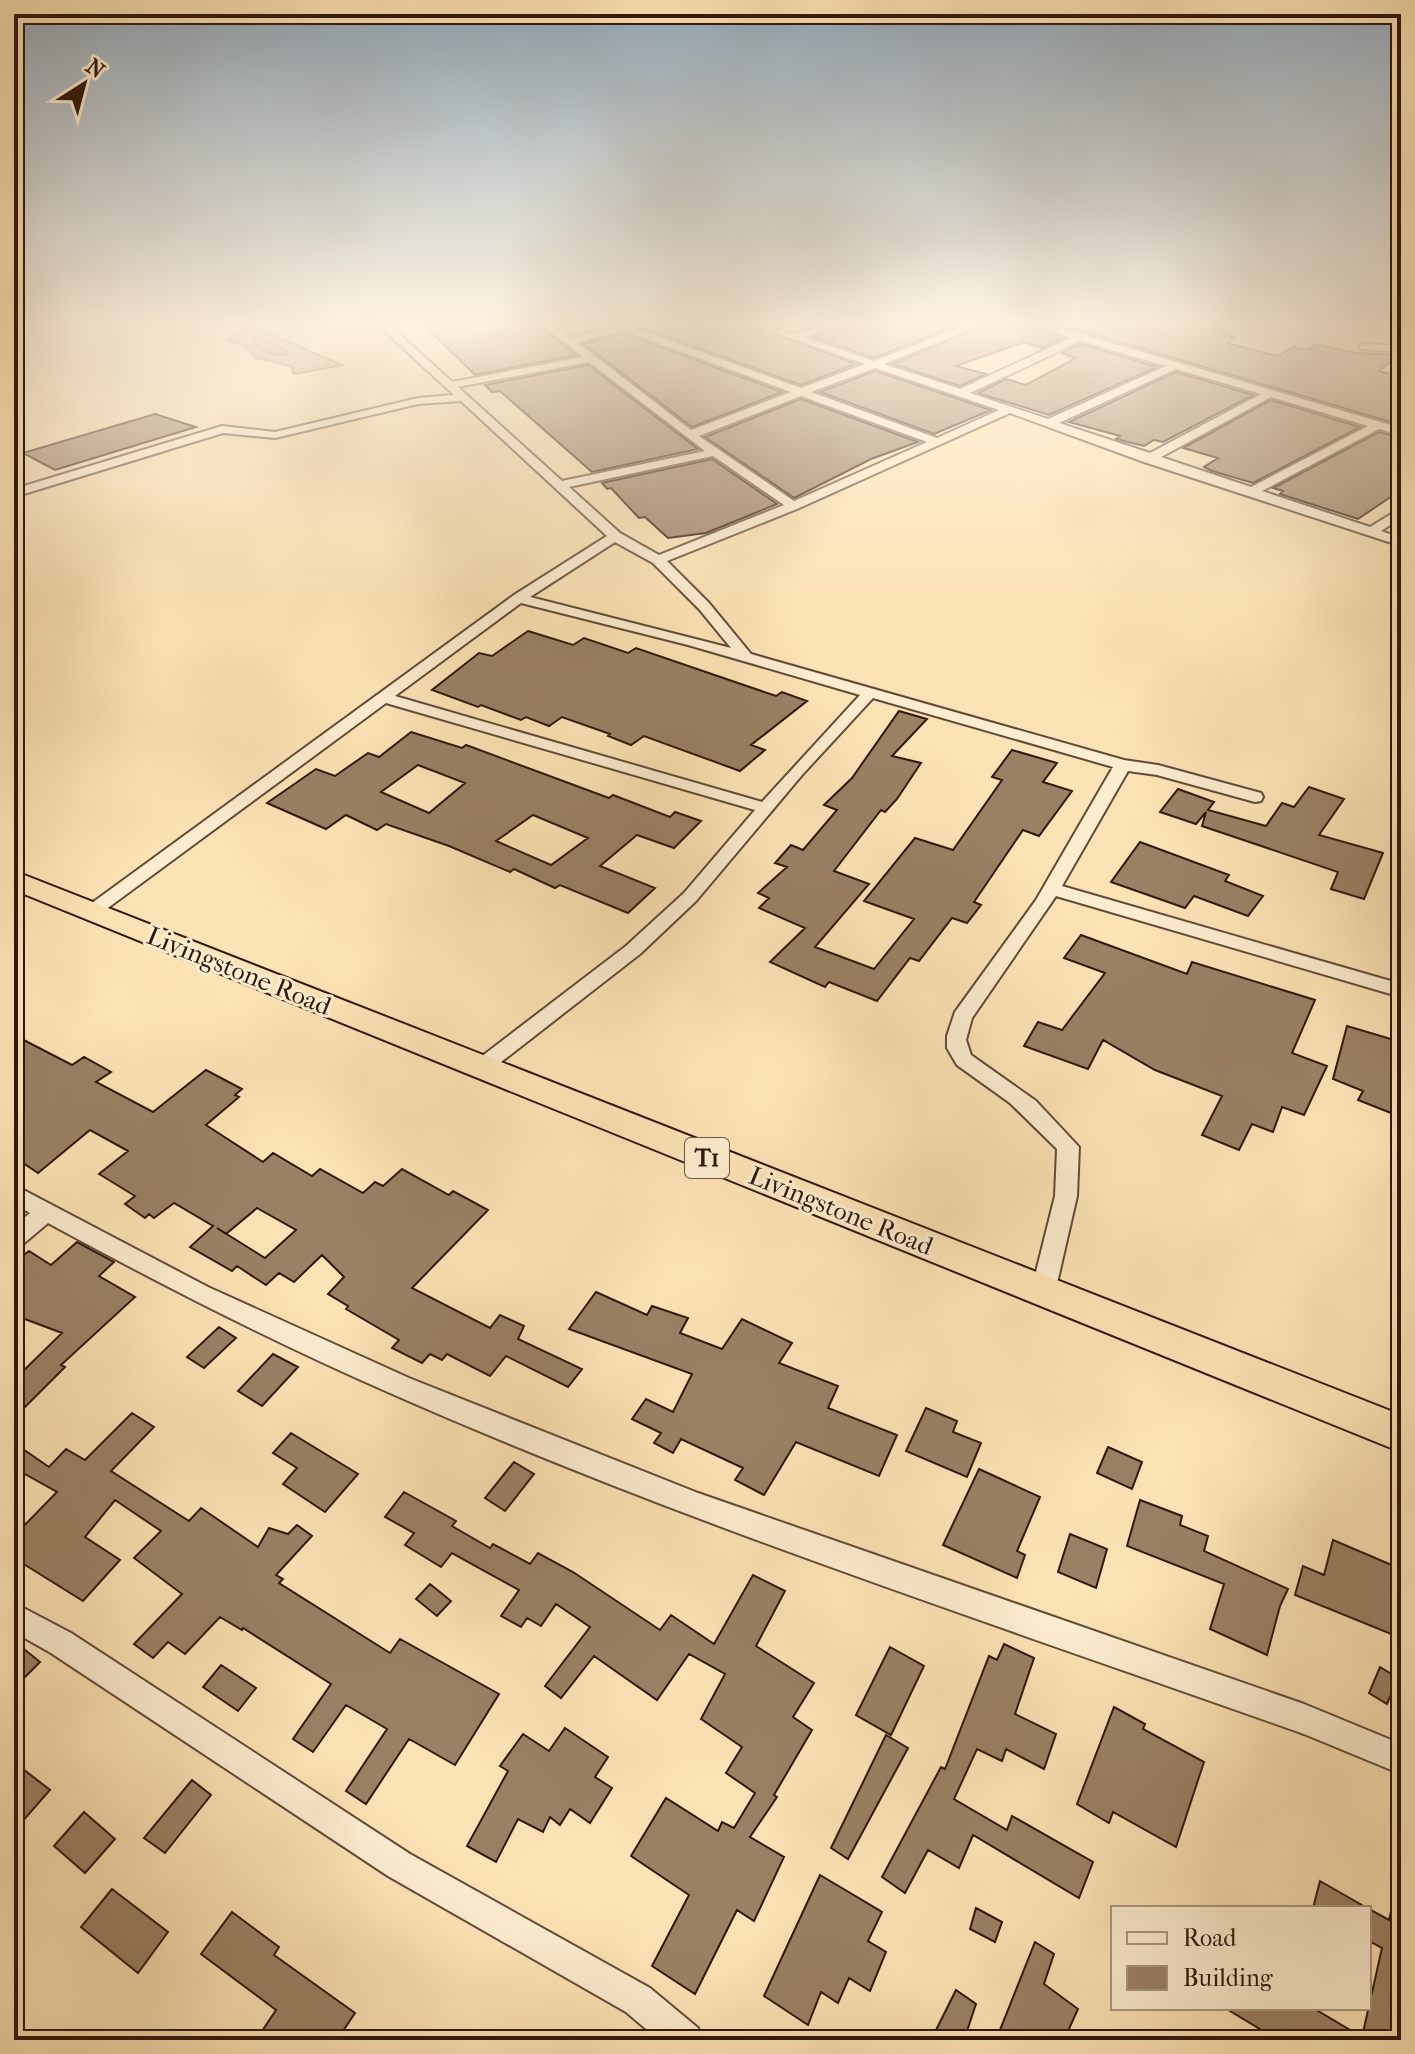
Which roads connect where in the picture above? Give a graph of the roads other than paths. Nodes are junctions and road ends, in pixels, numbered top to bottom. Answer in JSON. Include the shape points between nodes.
{"nodes":[{"id":1,"x":347,"y":418,"type":"edge"},
{"id":2,"x":483,"y":418,"type":"edge"},
{"id":3,"x":667,"y":418,"type":"edge"},
{"id":4,"x":736,"y":418,"type":"edge"},
{"id":5,"x":871,"y":418,"type":"edge"},
{"id":6,"x":990,"y":418,"type":"edge"},
{"id":7,"x":1029,"y":418,"type":"edge"},
{"id":8,"x":1060,"y":418,"type":"edge"},
{"id":9,"x":1225,"y":418,"type":"edge"},
{"id":10,"x":1354,"y":418,"type":"edge"},
{"id":11,"x":1046,"y":424,"type":"junction"},
{"id":12,"x":1378,"y":425,"type":"junction"},
{"id":13,"x":1401,"y":432,"type":"edge"},
{"id":14,"x":690,"y":435,"type":"junction"},
{"id":15,"x":935,"y":441,"type":"junction"},
{"id":16,"x":711,"y":453,"type":"junction"},
{"id":17,"x":1148,"y":459,"type":"junction"},
{"id":18,"x":558,"y":486,"type":"junction"},
{"id":19,"x":1251,"y":492,"type":"junction"},
{"id":20,"x":14,"y":493,"type":"edge"},
{"id":21,"x":793,"y":506,"type":"junction"},
{"id":22,"x":1401,"y":512,"type":"edge"},
{"id":23,"x":1371,"y":532,"type":"junction"},
{"id":24,"x":615,"y":536,"type":"junction"},
{"id":25,"x":1401,"y":542,"type":"edge"},
{"id":26,"x":658,"y":560,"type":"junction"},
{"id":27,"x":519,"y":598,"type":"junction"},
{"id":28,"x":746,"y":657,"type":"junction"},
{"id":29,"x":870,"y":693,"type":"junction"},
{"id":30,"x":385,"y":698,"type":"junction"},
{"id":31,"x":1123,"y":765,"type":"junction"},
{"id":32,"x":1255,"y":797,"type":"dead end"},
{"id":33,"x":766,"y":808,"type":"junction"},
{"id":34,"x":14,"y":880,"type":"edge"},
{"id":35,"x":1051,"y":889,"type":"junction"},
{"id":36,"x":91,"y":912,"type":"junction"},
{"id":37,"x":1401,"y":991,"type":"edge"},
{"id":38,"x":480,"y":1068,"type":"junction"},
{"id":39,"x":14,"y":1194,"type":"edge"},
{"id":40,"x":46,"y":1212,"type":"junction"},
{"id":41,"x":14,"y":1239,"type":"edge"},
{"id":42,"x":1043,"y":1292,"type":"junction"},
{"id":43,"x":1401,"y":1434,"type":"edge"},
{"id":44,"x":14,"y":1617,"type":"edge"},
{"id":45,"x":1401,"y":1759,"type":"edge"},
{"id":46,"x":686,"y":2040,"type":"edge"}],
"edges":[{"from":1,"to":20,"type":"street","via":[[275,435],[222,429]]},
{"from":2,"to":18,"type":"street"},
{"from":3,"to":14,"type":"street"},
{"from":4,"to":14,"type":"street"},
{"from":5,"to":15,"type":"street"},
{"from":6,"to":15,"type":"street"},
{"from":7,"to":11,"type":"street"},
{"from":8,"to":11,"type":"street"},
{"from":9,"to":17,"type":"street"},
{"from":10,"to":12,"type":"street"},
{"from":11,"to":17,"type":"street"},
{"from":12,"to":13,"type":"street"},
{"from":12,"to":19,"type":"street"},
{"from":14,"to":16,"type":"street"},
{"from":15,"to":21,"type":"street"},
{"from":16,"to":18,"type":"street"},
{"from":16,"to":21,"type":"street"},
{"from":17,"to":19,"type":"street"},
{"from":18,"to":24,"type":"street"},
{"from":19,"to":23,"type":"street"},
{"from":21,"to":26,"type":"street"},
{"from":22,"to":23,"type":"street"},
{"from":23,"to":25,"type":"street"},
{"from":24,"to":26,"type":"street"},
{"from":24,"to":27,"type":"street"},
{"from":26,"to":28,"type":"street"},
{"from":27,"to":28,"type":"street"},
{"from":27,"to":30,"type":"street"},
{"from":28,"to":29,"type":"street"},
{"from":29,"to":31,"type":"street"},
{"from":29,"to":33,"type":"street"},
{"from":30,"to":33,"type":"street"},
{"from":30,"to":36,"type":"street"},
{"from":31,"to":32,"type":"street"},
{"from":31,"to":35,"type":"street"},
{"from":33,"to":38,"type":"street","via":[[690,897],[633,950]]},
{"from":34,"to":36,"type":"highway","name":"Livingstone Road","number":"T1"},
{"from":35,"to":37,"type":"street"},
{"from":35,"to":42,"type":"street","via":[[962,1017],[956,1039],[968,1065],[1041,1116],[1068,1147],[1066,1196]]},
{"from":36,"to":38,"type":"highway","name":"Livingstone Road","number":"T1"},
{"from":38,"to":42,"type":"highway","name":"Livingstone Road","number":"T1"},
{"from":39,"to":40,"type":"street"},
{"from":40,"to":41,"type":"street"},
{"from":40,"to":45,"type":"street","via":[[200,1294],[400,1386],[695,1504],[1304,1719]]},
{"from":42,"to":43,"type":"highway","name":"Livingstone Road","number":"T1"},
{"from":44,"to":46,"type":"street","via":[[399,1865],[638,2000]]}]}
